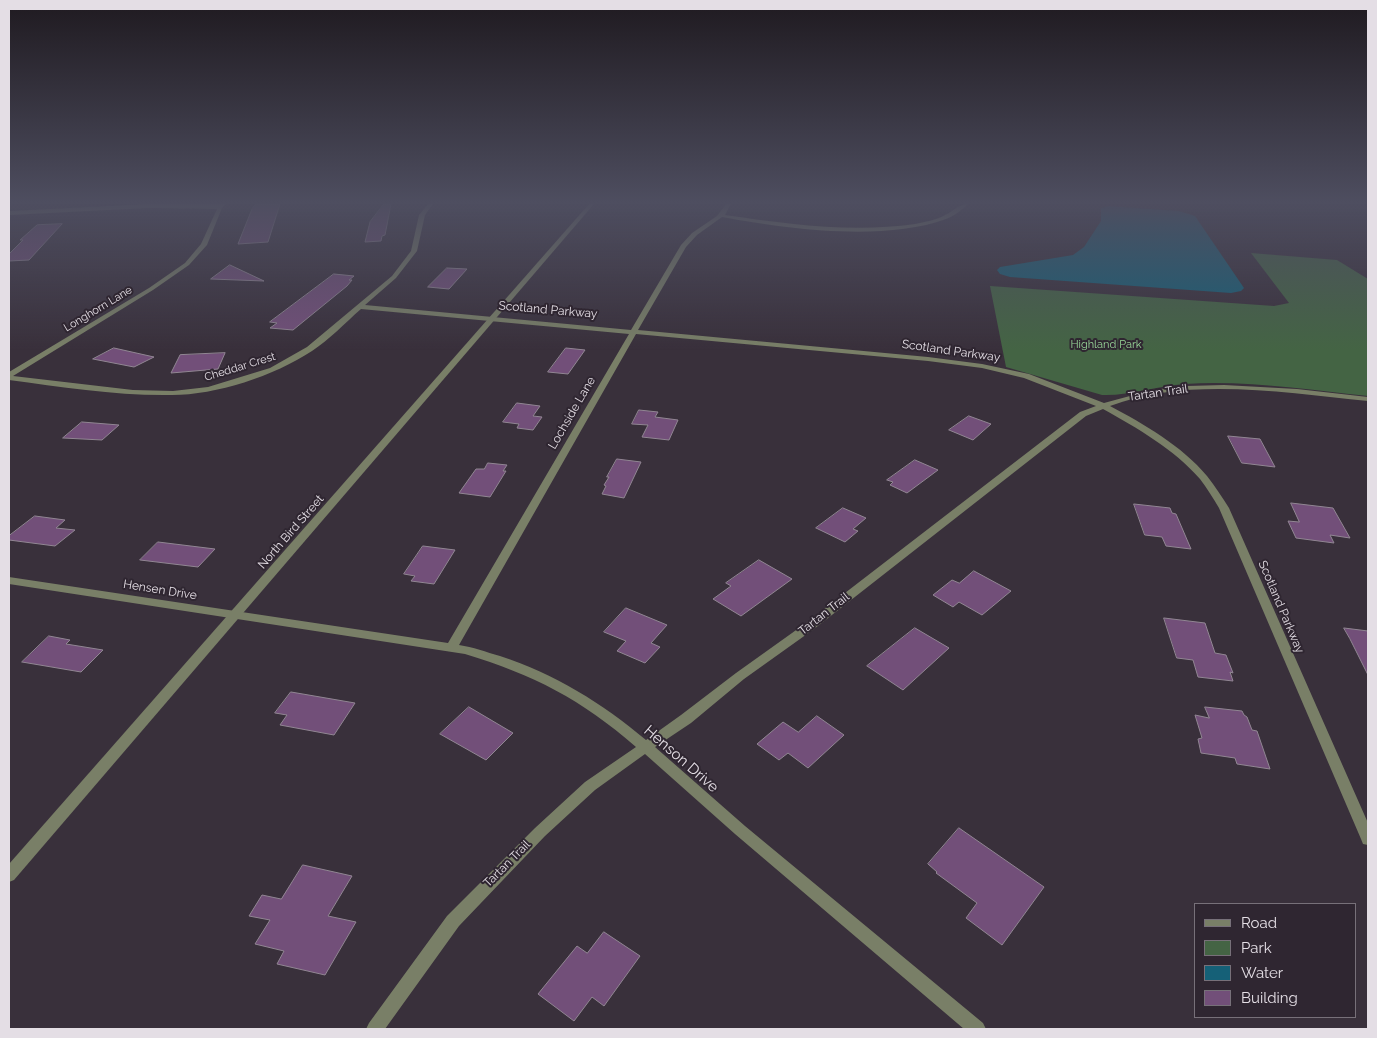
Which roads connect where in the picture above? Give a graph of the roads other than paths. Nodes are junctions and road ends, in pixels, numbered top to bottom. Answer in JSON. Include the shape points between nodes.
{"nodes":[{"id":1,"x":197,"y":252,"type":"edge"},
{"id":2,"x":413,"y":252,"type":"edge"},
{"id":3,"x":550,"y":252,"type":"edge"},
{"id":4,"x":681,"y":252,"type":"edge"},
{"id":5,"x":360,"y":307,"type":"junction"},
{"id":6,"x":493,"y":318,"type":"junction"},
{"id":7,"x":635,"y":330,"type":"junction"},
{"id":8,"x":9,"y":376,"type":"edge"},
{"id":9,"x":1368,"y":399,"type":"edge"},
{"id":10,"x":1101,"y":405,"type":"junction"},
{"id":11,"x":9,"y":580,"type":"edge"},
{"id":12,"x":235,"y":616,"type":"junction"},
{"id":13,"x":307,"y":627,"type":"joint"},
{"id":14,"x":451,"y":648,"type":"junction"},
{"id":15,"x":645,"y":747,"type":"junction"},
{"id":16,"x":1368,"y":839,"type":"edge"},
{"id":17,"x":9,"y":875,"type":"edge"},
{"id":18,"x":375,"y":1029,"type":"edge"},
{"id":19,"x":978,"y":1029,"type":"edge"}],
"edges":[{"from":1,"to":8,"type":"street","name":"Longhorn Lane","via":[[151,289]]},
{"from":2,"to":5,"type":"street","name":"Cheddar Crest","via":[[406,264]]},
{"from":3,"to":6,"type":"street","name":"North Bird Street"},
{"from":4,"to":7,"type":"street","name":"Lochside Lane"},
{"from":5,"to":6,"type":"street","name":"Scotland Parkway"},
{"from":5,"to":8,"type":"street","name":"Cheddar Crest","via":[[310,349],[284,366],[210,389],[173,393],[133,392]]},
{"from":6,"to":7,"type":"street","name":"Scotland Parkway"},
{"from":6,"to":12,"type":"street","name":"North Bird Street"},
{"from":7,"to":10,"type":"street","name":"Scotland Parkway","via":[[966,363],[1026,376]]},
{"from":7,"to":14,"type":"street","name":"Lochside Lane"},
{"from":9,"to":10,"type":"street","name":"Tartan Trail","via":[[1222,387],[1150,392]]},
{"from":10,"to":15,"type":"street","name":"Tartan Trail","via":[[1070,424],[810,626]]},
{"from":10,"to":16,"type":"street","name":"Scotland Parkway","via":[[1144,428],[1188,462],[1204,478],[1224,508]]},
{"from":11,"to":12,"type":"street","name":"Hensen Drive"},
{"from":12,"to":13,"type":"street","name":"Hensen Drive"},
{"from":12,"to":17,"type":"street","name":"North Bird Street"},
{"from":13,"to":14,"type":"street","name":"Henson Drive"},
{"from":14,"to":15,"type":"street","name":"Henson Drive","via":[[504,661],[556,684],[600,712]]},
{"from":15,"to":18,"type":"street","name":"Tartan Trail","via":[[590,786],[480,891],[453,921]]},
{"from":15,"to":19,"type":"street","name":"Henson Drive","via":[[693,791]]}]}
